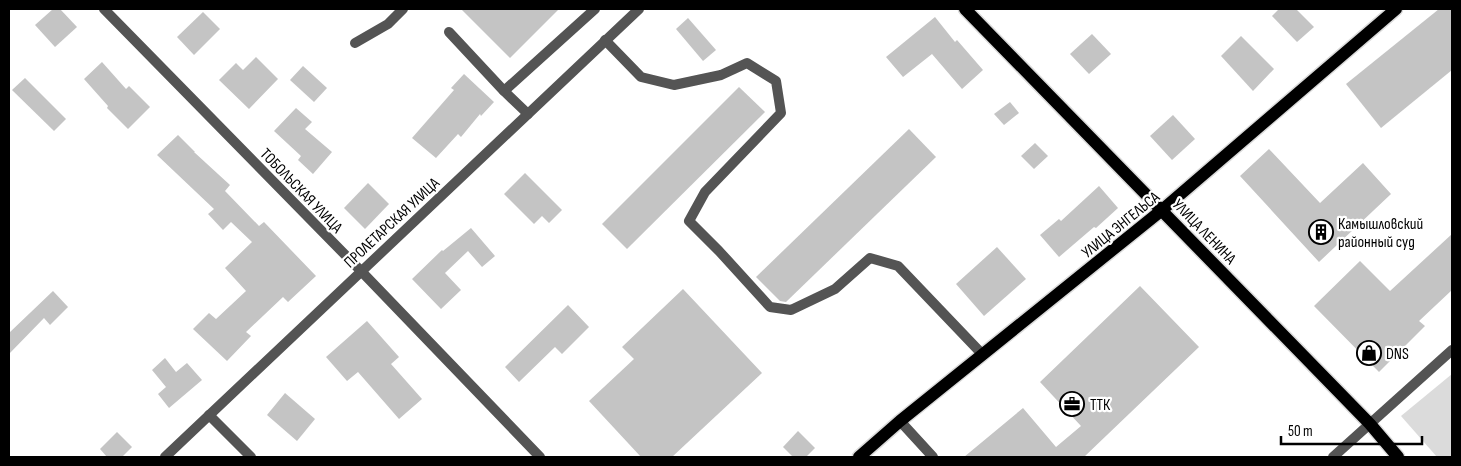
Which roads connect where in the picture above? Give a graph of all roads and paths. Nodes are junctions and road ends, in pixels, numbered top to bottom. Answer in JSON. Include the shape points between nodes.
{"nodes":[{"id":1,"x":104,"y":9,"type":"edge"},
{"id":2,"x":403,"y":9,"type":"edge"},
{"id":3,"x":595,"y":9,"type":"edge"},
{"id":4,"x":965,"y":9,"type":"edge"},
{"id":5,"x":1396,"y":9,"type":"edge"},
{"id":6,"x":636,"y":10,"type":"edge"},
{"id":7,"x":448,"y":32,"type":"dead end"},
{"id":8,"x":605,"y":40,"type":"junction"},
{"id":9,"x":355,"y":43,"type":"dead end"},
{"id":10,"x":504,"y":91,"type":"junction"},
{"id":11,"x":528,"y":114,"type":"junction"},
{"id":12,"x":1162,"y":210,"type":"junction"},
{"id":13,"x":361,"y":271,"type":"junction"},
{"id":14,"x":1452,"y":350,"type":"edge"},
{"id":15,"x":983,"y":355,"type":"junction"},
{"id":16,"x":209,"y":415,"type":"junction"},
{"id":17,"x":900,"y":421,"type":"junction"},
{"id":18,"x":1370,"y":424,"type":"junction"},
{"id":19,"x":165,"y":457,"type":"edge"},
{"id":20,"x":251,"y":457,"type":"edge"},
{"id":21,"x":540,"y":457,"type":"edge"},
{"id":22,"x":859,"y":457,"type":"edge"},
{"id":23,"x":933,"y":457,"type":"edge"},
{"id":24,"x":1334,"y":457,"type":"edge"},
{"id":25,"x":1398,"y":457,"type":"edge"}],
"edges":[{"from":1,"to":13,"type":"street","name":"ТОБОЛЬСКАЯ УЛИЦА"},
{"from":2,"to":9,"type":"street","via":[[388,24]]},
{"from":3,"to":10,"type":"street"},
{"from":4,"to":12,"type":"main road","name":"УЛИЦА ЛЕНИНА"},
{"from":5,"to":12,"type":"main road","name":"УЛИЦА ЭНГЕЛЬСА"},
{"from":6,"to":8,"type":"street","name":"ПРОЛЕТАРСКАЯ УЛИЦА"},
{"from":7,"to":10,"type":"street"},
{"from":8,"to":11,"type":"street","name":"ПРОЛЕТАРСКАЯ УЛИЦА"},
{"from":8,"to":15,"type":"street","via":[[641,77],[674,85],[721,75],[747,63],[776,81],[782,113],[704,192],[689,221],[770,306],[791,310],[835,289],[870,258],[898,266]]},
{"from":10,"to":11,"type":"street"},
{"from":11,"to":13,"type":"street","name":"ПРОЛЕТАРСКАЯ УЛИЦА"},
{"from":12,"to":15,"type":"main road","name":"УЛИЦА ЭНГЕЛЬСА"},
{"from":12,"to":18,"type":"main road","name":"УЛИЦА ЛЕНИНА"},
{"from":13,"to":16,"type":"street","name":"ПРОЛЕТАРСКАЯ УЛИЦА"},
{"from":13,"to":21,"type":"street","name":"ТОБОЛЬСКАЯ УЛИЦА"},
{"from":14,"to":18,"type":"street"},
{"from":15,"to":17,"type":"main road","name":"УЛИЦА ЭНГЕЛЬСА"},
{"from":16,"to":19,"type":"street","name":"ПРОЛЕТАРСКАЯ УЛИЦА"},
{"from":16,"to":20,"type":"street"},
{"from":17,"to":22,"type":"main road","name":"УЛИЦА ЭНГЕЛЬСА"},
{"from":17,"to":23,"type":"street"},
{"from":18,"to":24,"type":"street"},
{"from":18,"to":25,"type":"main road","name":"УЛИЦА ЛЕНИНА"}]}
